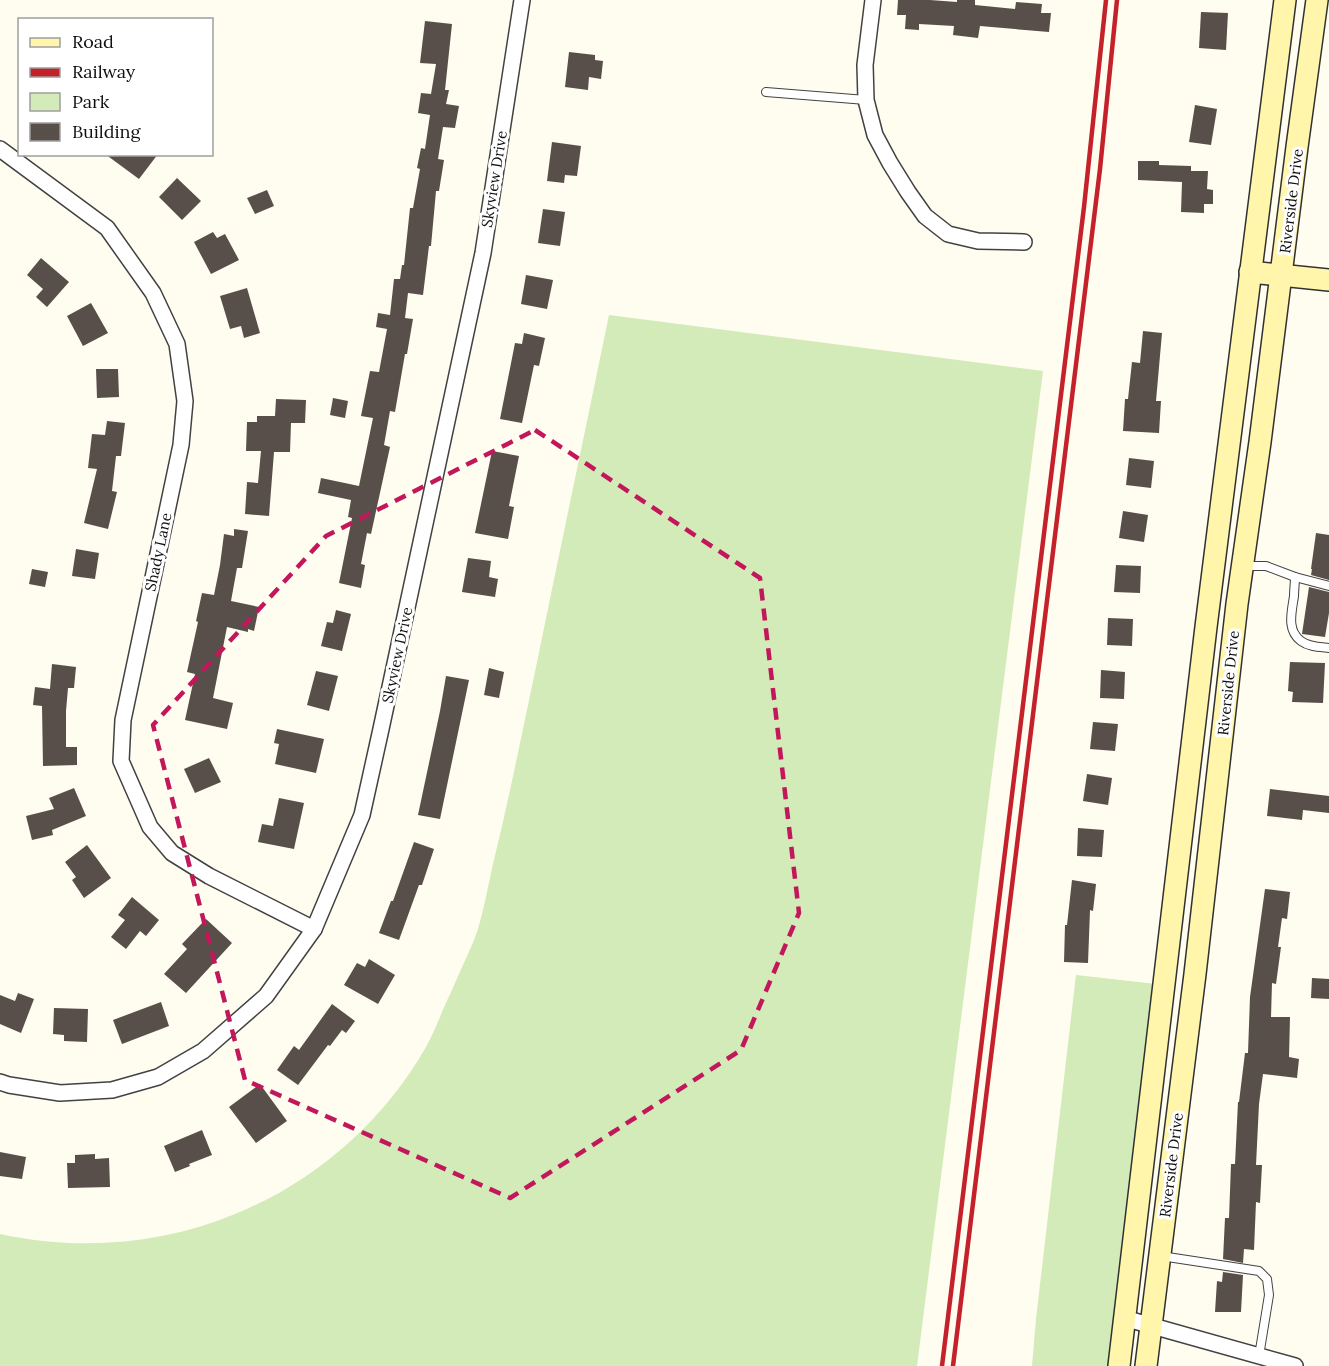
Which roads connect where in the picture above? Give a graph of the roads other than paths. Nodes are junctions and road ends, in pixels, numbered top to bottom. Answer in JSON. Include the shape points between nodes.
{"nodes":[{"id":1,"x":522,"y":0,"type":"edge"},
{"id":2,"x":873,"y":0,"type":"edge"},
{"id":3,"x":1284,"y":0,"type":"edge"},
{"id":4,"x":1317,"y":0,"type":"edge"},
{"id":5,"x":766,"y":92,"type":"dead end"},
{"id":6,"x":866,"y":100,"type":"junction"},
{"id":7,"x":0,"y":149,"type":"edge"},
{"id":8,"x":1024,"y":242,"type":"dead end"},
{"id":9,"x":1250,"y":272,"type":"junction"},
{"id":10,"x":1281,"y":275,"type":"junction"},
{"id":11,"x":1329,"y":280,"type":"edge"},
{"id":12,"x":1242,"y":566,"type":"junction"},
{"id":13,"x":1295,"y":577,"type":"junction"},
{"id":14,"x":1329,"y":586,"type":"edge"},
{"id":15,"x":1329,"y":648,"type":"edge"},
{"id":16,"x":314,"y":929,"type":"junction"},
{"id":17,"x":1166,"y":970,"type":"junction"},
{"id":18,"x":1195,"y":974,"type":"junction"},
{"id":19,"x":0,"y":1082,"type":"edge"},
{"id":20,"x":1160,"y":1256,"type":"junction"},
{"id":21,"x":1124,"y":1318,"type":"junction"},
{"id":22,"x":1150,"y":1326,"type":"junction"},
{"id":23,"x":1259,"y":1356,"type":"junction"},
{"id":24,"x":1119,"y":1366,"type":"edge"},
{"id":25,"x":1146,"y":1366,"type":"edge"},
{"id":26,"x":1295,"y":1366,"type":"edge"}],
"edges":[{"from":1,"to":16,"type":"street","name":"Skyview Drive","via":[[483,253],[379,740],[362,815]]},
{"from":2,"to":6,"type":"street"},
{"from":3,"to":9,"type":"street","name":"Riverside Drive"},
{"from":4,"to":10,"type":"street","name":"Riverside Drive"},
{"from":5,"to":6,"type":"lane"},
{"from":6,"to":8,"type":"street","via":[[875,135],[925,216],[948,234],[978,241]]},
{"from":7,"to":16,"type":"street","name":"Shady Lane","via":[[107,228],[153,293],[177,344],[185,401],[181,445],[123,720],[121,761],[150,827],[172,853]]},
{"from":9,"to":10,"type":"street"},
{"from":9,"to":17,"type":"street","name":"Riverside Drive"},
{"from":10,"to":11,"type":"street"},
{"from":10,"to":12,"type":"street","name":"Riverside Drive"},
{"from":12,"to":13,"type":"lane","via":[[1266,566]]},
{"from":12,"to":18,"type":"street","name":"Riverside Drive"},
{"from":13,"to":14,"type":"lane"},
{"from":13,"to":15,"type":"lane","via":[[1290,618],[1293,630],[1300,641]]},
{"from":16,"to":19,"type":"street","name":"Skyview Drive","via":[[266,996],[203,1051],[158,1077],[112,1090],[60,1093]]},
{"from":17,"to":18,"type":"street"},
{"from":17,"to":21,"type":"street","name":"Riverside Drive"},
{"from":18,"to":20,"type":"street","name":"Riverside Drive"},
{"from":20,"to":22,"type":"street","name":"Riverside Drive"},
{"from":20,"to":23,"type":"lane","via":[[1259,1271],[1267,1279],[1269,1295]]},
{"from":21,"to":22,"type":"street"},
{"from":21,"to":24,"type":"street","name":"Riverside Drive"},
{"from":22,"to":23,"type":"street"},
{"from":22,"to":25,"type":"street","name":"Riverside Drive"},
{"from":23,"to":26,"type":"street"}]}
